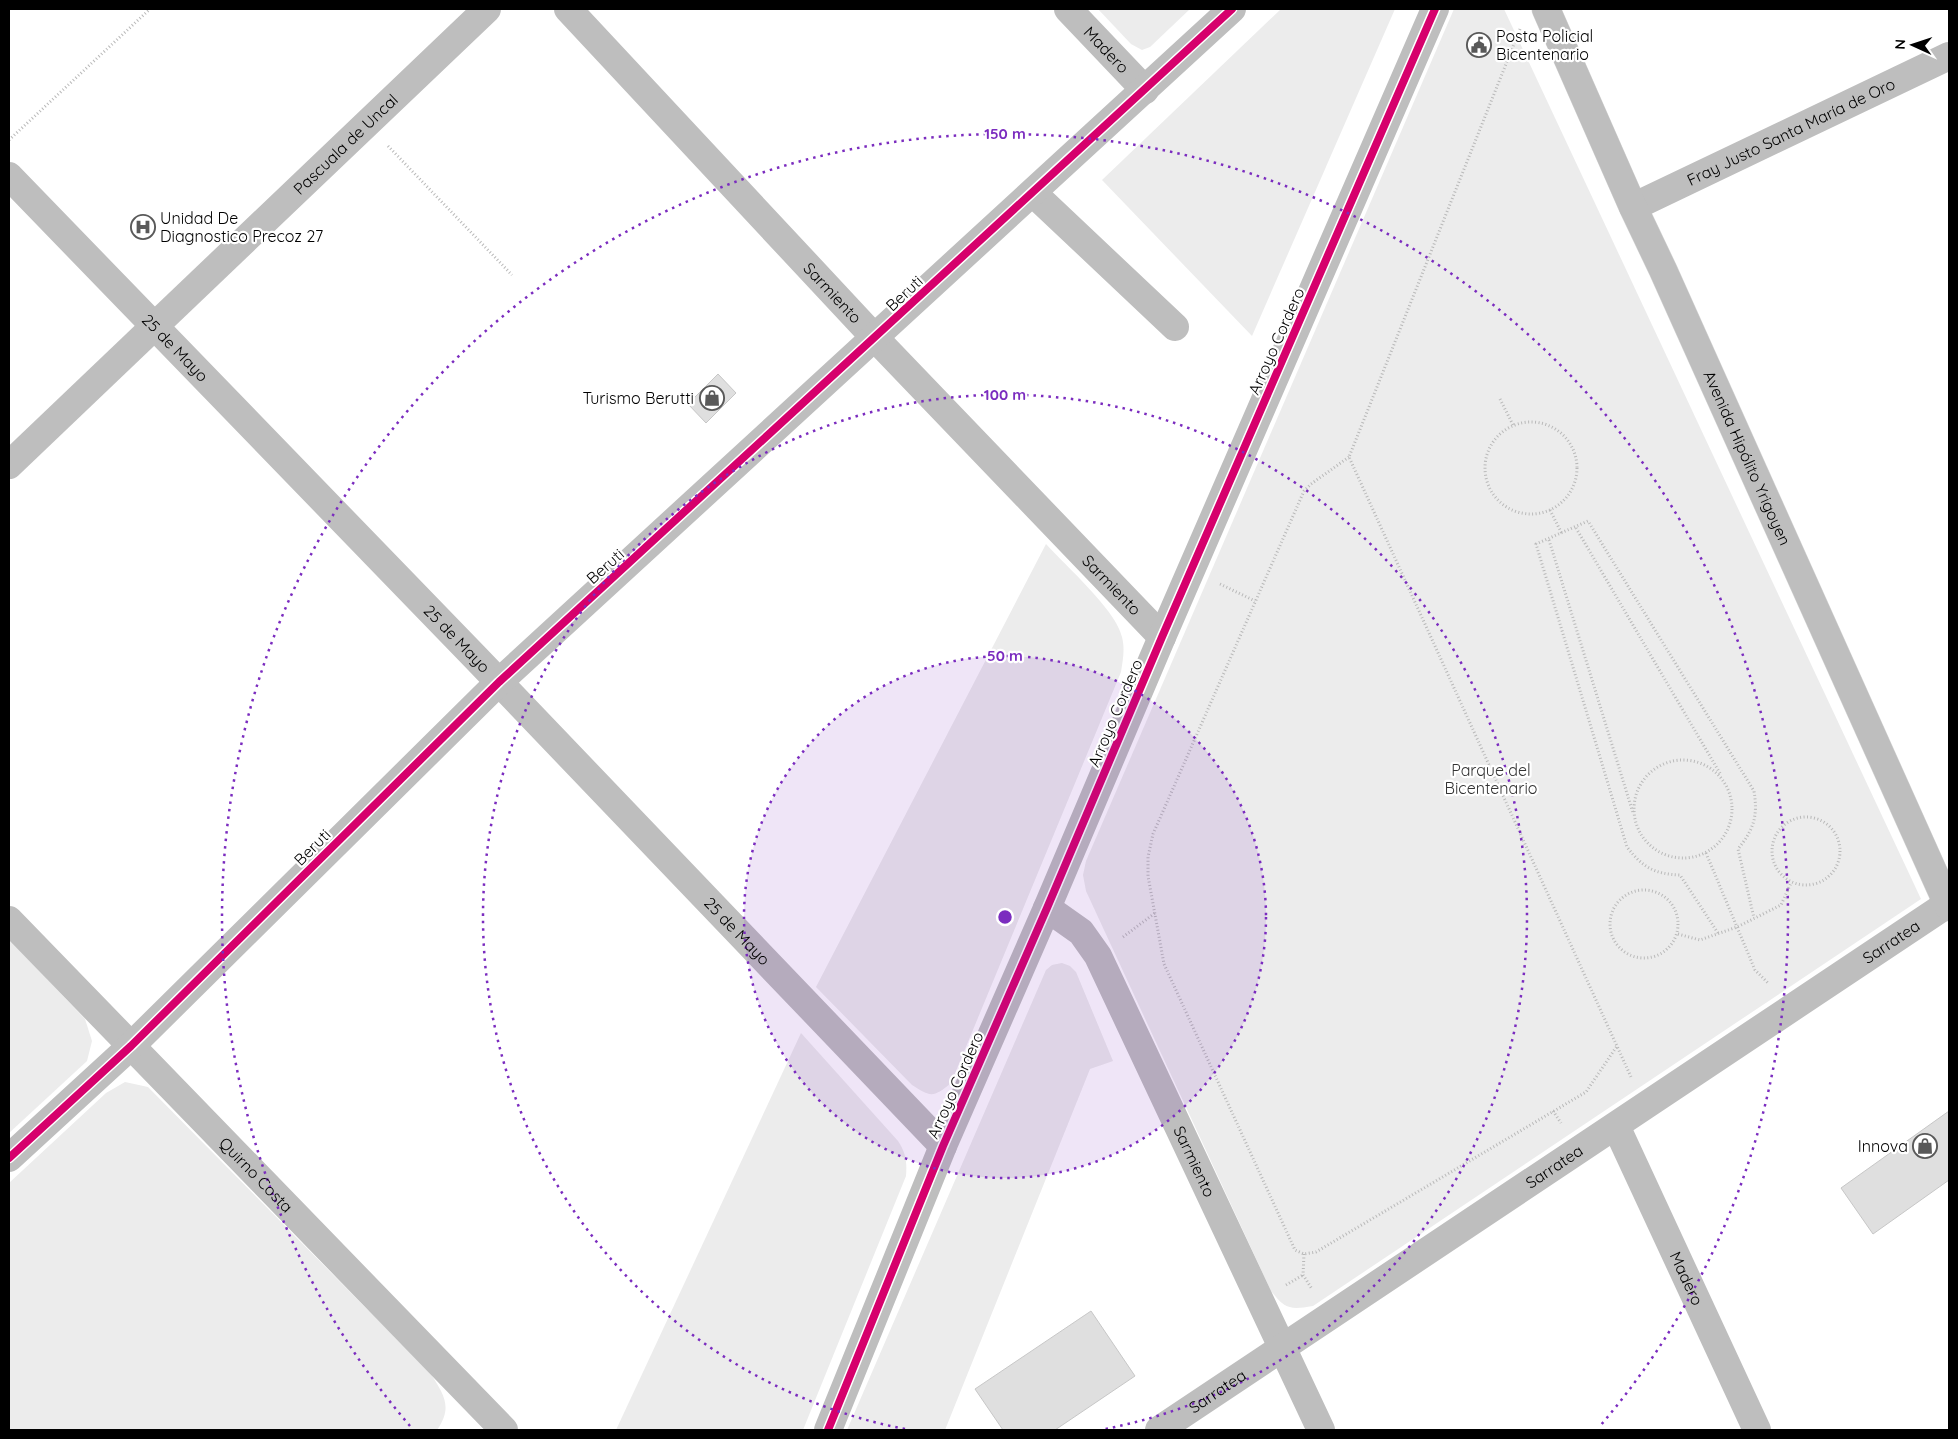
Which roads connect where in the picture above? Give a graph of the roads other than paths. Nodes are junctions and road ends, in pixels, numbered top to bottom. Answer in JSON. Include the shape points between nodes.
{"nodes":[{"id":1,"x":487,"y":9,"type":"edge"},
{"id":2,"x":568,"y":9,"type":"edge"},
{"id":3,"x":1068,"y":9,"type":"edge"},
{"id":4,"x":1232,"y":9,"type":"edge"},
{"id":5,"x":1435,"y":9,"type":"edge"},
{"id":6,"x":1554,"y":12,"type":"edge"},
{"id":7,"x":1949,"y":56,"type":"edge"},
{"id":8,"x":1145,"y":90,"type":"junction"},
{"id":9,"x":9,"y":176,"type":"edge"},
{"id":10,"x":1033,"y":193,"type":"junction"},
{"id":11,"x":1633,"y":207,"type":"junction"},
{"id":12,"x":154,"y":326,"type":"junction"},
{"id":13,"x":1175,"y":327,"type":"dead end"},
{"id":14,"x":876,"y":338,"type":"junction"},
{"id":15,"x":9,"y":465,"type":"edge"},
{"id":16,"x":1162,"y":637,"type":"junction"},
{"id":17,"x":499,"y":682,"type":"junction"},
{"id":18,"x":1949,"y":904,"type":"edge"},
{"id":19,"x":1047,"y":908,"type":"junction"},
{"id":20,"x":9,"y":920,"type":"edge"},
{"id":21,"x":131,"y":1046,"type":"junction"},
{"id":22,"x":1616,"y":1126,"type":"junction"},
{"id":23,"x":943,"y":1146,"type":"junction"},
{"id":24,"x":9,"y":1158,"type":"edge"},
{"id":25,"x":1282,"y":1347,"type":"junction"},
{"id":26,"x":487,"y":1425,"type":"edge"},
{"id":27,"x":828,"y":1430,"type":"edge"},
{"id":28,"x":1159,"y":1430,"type":"edge"},
{"id":29,"x":1321,"y":1430,"type":"edge"},
{"id":30,"x":1757,"y":1430,"type":"edge"}],
"edges":[{"from":1,"to":12,"type":"street","name":"Pascuala de Uncal"},
{"from":2,"to":14,"type":"street","name":"Sarmiento"},
{"from":3,"to":8,"type":"street","name":"Madero"},
{"from":4,"to":8,"type":"street","name":"Beruti"},
{"from":5,"to":16,"type":"street","name":"Arroyo Cordero"},
{"from":6,"to":11,"type":"street","name":"Avenida Hipólito Yrigoyen"},
{"from":7,"to":11,"type":"street","name":"Fray Justo Santa María de Oro"},
{"from":8,"to":10,"type":"street","name":"Beruti"},
{"from":9,"to":12,"type":"street","name":"25 de Mayo"},
{"from":10,"to":13,"type":"street"},
{"from":10,"to":14,"type":"street","name":"Beruti"},
{"from":11,"to":18,"type":"street","name":"Avenida Hipólito Yrigoyen"},
{"from":12,"to":15,"type":"street","name":"Pascuala de Uncal"},
{"from":12,"to":17,"type":"street","name":"25 de Mayo"},
{"from":14,"to":16,"type":"street","name":"Sarmiento"},
{"from":14,"to":17,"type":"street","name":"Beruti"},
{"from":16,"to":19,"type":"street","name":"Arroyo Cordero"},
{"from":17,"to":21,"type":"street","name":"Beruti"},
{"from":17,"to":23,"type":"street","name":"25 de Mayo"},
{"from":18,"to":22,"type":"street","name":"Sarratea"},
{"from":19,"to":23,"type":"street","name":"Arroyo Cordero"},
{"from":19,"to":25,"type":"street","name":"Sarmiento","via":[[1081,932],[1098,956]]},
{"from":20,"to":21,"type":"street","name":"Quirno Costa"},
{"from":21,"to":24,"type":"street","name":"Beruti"},
{"from":21,"to":26,"type":"street","name":"Quirno Costa"},
{"from":22,"to":25,"type":"street","name":"Sarratea"},
{"from":22,"to":30,"type":"street","name":"Madero"},
{"from":23,"to":27,"type":"street","name":"Arroyo Cordero"},
{"from":25,"to":28,"type":"street","name":"Sarratea"},
{"from":25,"to":29,"type":"street","name":"Sarmiento"}]}
